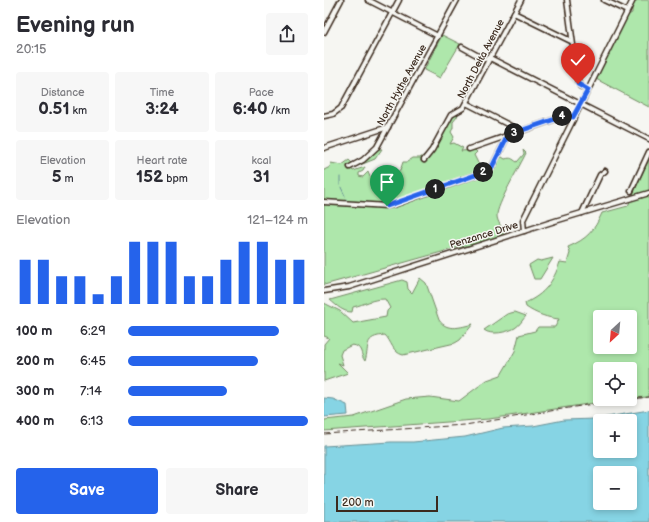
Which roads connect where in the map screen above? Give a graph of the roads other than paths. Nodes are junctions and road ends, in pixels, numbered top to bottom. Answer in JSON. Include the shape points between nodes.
{"nodes":[{"id":1,"x":341,"y":0,"type":"edge"},
{"id":2,"x":368,"y":0,"type":"edge"},
{"id":3,"x":399,"y":0,"type":"edge"},
{"id":4,"x":457,"y":0,"type":"edge"},
{"id":5,"x":521,"y":0,"type":"edge"},
{"id":6,"x":567,"y":0,"type":"edge"},
{"id":7,"x":604,"y":0,"type":"edge"},
{"id":8,"x":633,"y":0,"type":"edge"},
{"id":9,"x":392,"y":12,"type":"junction"},
{"id":10,"x":627,"y":12,"type":"junction"},
{"id":11,"x":514,"y":13,"type":"junction"},
{"id":12,"x":324,"y":32,"type":"edge"},
{"id":13,"x":438,"y":36,"type":"junction"},
{"id":14,"x":571,"y":41,"type":"junction"},
{"id":15,"x":462,"y":47,"type":"dead end"},
{"id":16,"x":490,"y":58,"type":"junction"},
{"id":17,"x":588,"y":90,"type":"junction"},
{"id":18,"x":466,"y":103,"type":"junction"},
{"id":19,"x":580,"y":103,"type":"junction"},
{"id":20,"x":324,"y":116,"type":"edge"},
{"id":21,"x":573,"y":117,"type":"junction"},
{"id":22,"x":388,"y":127,"type":"junction"},
{"id":23,"x":516,"y":132,"type":"junction"},
{"id":24,"x":508,"y":135,"type":"junction"},
{"id":25,"x":649,"y":138,"type":"edge"},
{"id":26,"x":324,"y":148,"type":"edge"},
{"id":27,"x":469,"y":149,"type":"dead end"},
{"id":28,"x":649,"y":152,"type":"edge"},
{"id":29,"x":424,"y":160,"type":"dead end"},
{"id":30,"x":350,"y":167,"type":"dead end"},
{"id":31,"x":605,"y":172,"type":"dead end"},
{"id":32,"x":631,"y":191,"type":"dead end"},
{"id":33,"x":649,"y":193,"type":"edge"},
{"id":34,"x":324,"y":202,"type":"edge"},
{"id":35,"x":582,"y":213,"type":"junction"},
{"id":36,"x":524,"y":231,"type":"junction"},
{"id":37,"x":324,"y":291,"type":"edge"}],
"edges":[{"from":1,"to":12,"type":"street"},
{"from":2,"to":9,"type":"street"},
{"from":3,"to":9,"type":"street"},
{"from":4,"to":13,"type":"street","name":"North Hythe Avenue"},
{"from":5,"to":11,"type":"street","name":"North Delta Avenue"},
{"from":6,"to":14,"type":"street"},
{"from":7,"to":10,"type":"street"},
{"from":8,"to":10,"type":"street"},
{"from":9,"to":13,"type":"street"},
{"from":9,"to":20,"type":"street","via":[[341,108],[333,114]]},
{"from":10,"to":17,"type":"street"},
{"from":11,"to":14,"type":"street"},
{"from":11,"to":16,"type":"street","name":"North Delta Avenue"},
{"from":13,"to":22,"type":"street","name":"North Hythe Avenue"},
{"from":14,"to":17,"type":"street","via":[[578,82]]},
{"from":15,"to":16,"type":"street","via":[[484,59]]},
{"from":16,"to":18,"type":"street","name":"North Delta Avenue"},
{"from":16,"to":19,"type":"street"},
{"from":17,"to":19,"type":"street"},
{"from":18,"to":23,"type":"street","via":[[511,126]]},
{"from":18,"to":29,"type":"street","name":"North Delta Avenue","via":[[463,108],[451,115]]},
{"from":19,"to":21,"type":"street"},
{"from":19,"to":25,"type":"street"},
{"from":21,"to":23,"type":"street","via":[[567,115]]},
{"from":21,"to":36,"type":"street","via":[[523,220]]},
{"from":22,"to":26,"type":"street"},
{"from":22,"to":30,"type":"street","name":"North Hythe Avenue","via":[[377,147],[363,160]]},
{"from":23,"to":24,"type":"street"},
{"from":24,"to":27,"type":"street"},
{"from":24,"to":34,"type":"street","via":[[492,167],[484,172],[387,206]]},
{"from":28,"to":32,"type":"street"},
{"from":31,"to":35,"type":"street","via":[[600,175]]},
{"from":33,"to":35,"type":"street","name":"Penzance Drive"},
{"from":35,"to":36,"type":"street","name":"Penzance Drive"},
{"from":36,"to":37,"type":"street","name":"Penzance Drive","via":[[349,287]]}]}
